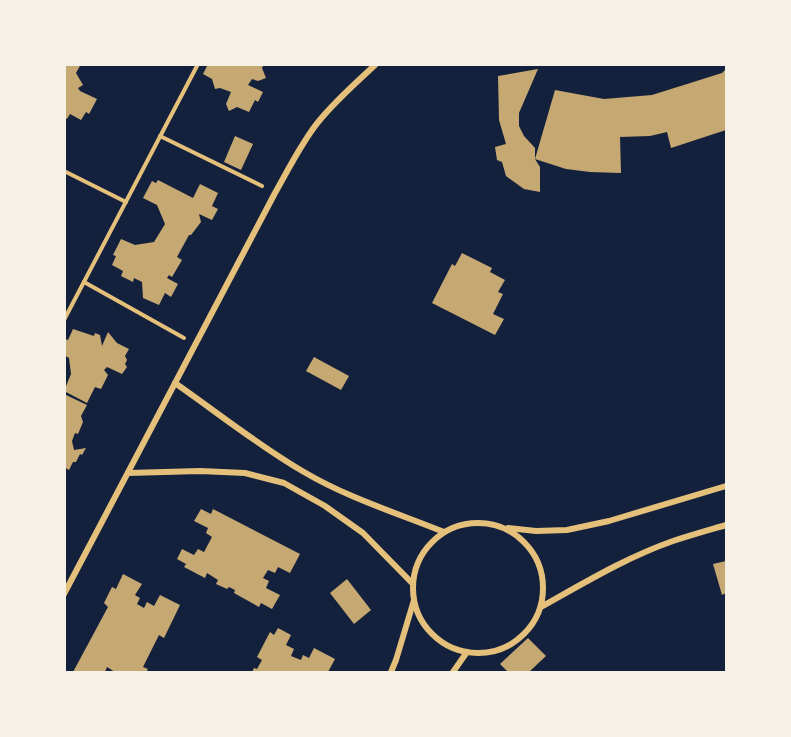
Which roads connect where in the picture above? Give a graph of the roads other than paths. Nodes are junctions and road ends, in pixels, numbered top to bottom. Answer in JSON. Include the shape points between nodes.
{"nodes":[{"id":1,"x":376,"y":64,"type":"edge"},
{"id":2,"x":175,"y":383,"type":"junction"},
{"id":3,"x":128,"y":473,"type":"junction"},
{"id":4,"x":726,"y":486,"type":"edge"},
{"id":5,"x":726,"y":525,"type":"edge"},
{"id":6,"x":505,"y":528,"type":"junction"},
{"id":7,"x":444,"y":532,"type":"junction"},
{"id":8,"x":413,"y":584,"type":"junction"},
{"id":9,"x":64,"y":594,"type":"edge"},
{"id":10,"x":414,"y":600,"type":"junction"},
{"id":11,"x":541,"y":607,"type":"junction"},
{"id":12,"x":467,"y":652,"type":"junction"},
{"id":13,"x":391,"y":672,"type":"edge"},
{"id":14,"x":453,"y":672,"type":"edge"}],
"edges":[{"from":1,"to":2,"type":"street","via":[[319,122],[275,193]]},
{"from":2,"to":3,"type":"street"},
{"from":2,"to":7,"type":"street","via":[[304,472],[352,496]]},
{"from":3,"to":8,"type":"street","via":[[245,473],[284,483],[363,534]]},
{"from":3,"to":9,"type":"street"},
{"from":4,"to":6,"type":"street","via":[[567,530]]},
{"from":5,"to":11,"type":"street","via":[[628,560]]},
{"from":6,"to":7,"type":"street","via":[[474,522]]},
{"from":6,"to":11,"type":"street","via":[[524,541],[538,560],[543,575]]},
{"from":7,"to":8,"type":"street","via":[[422,554]]},
{"from":8,"to":10,"type":"street"},
{"from":10,"to":12,"type":"street","via":[[427,628],[452,647]]},
{"from":10,"to":13,"type":"street"},
{"from":11,"to":12,"type":"street","via":[[535,621],[513,643],[499,650]]},
{"from":12,"to":14,"type":"street"}]}
